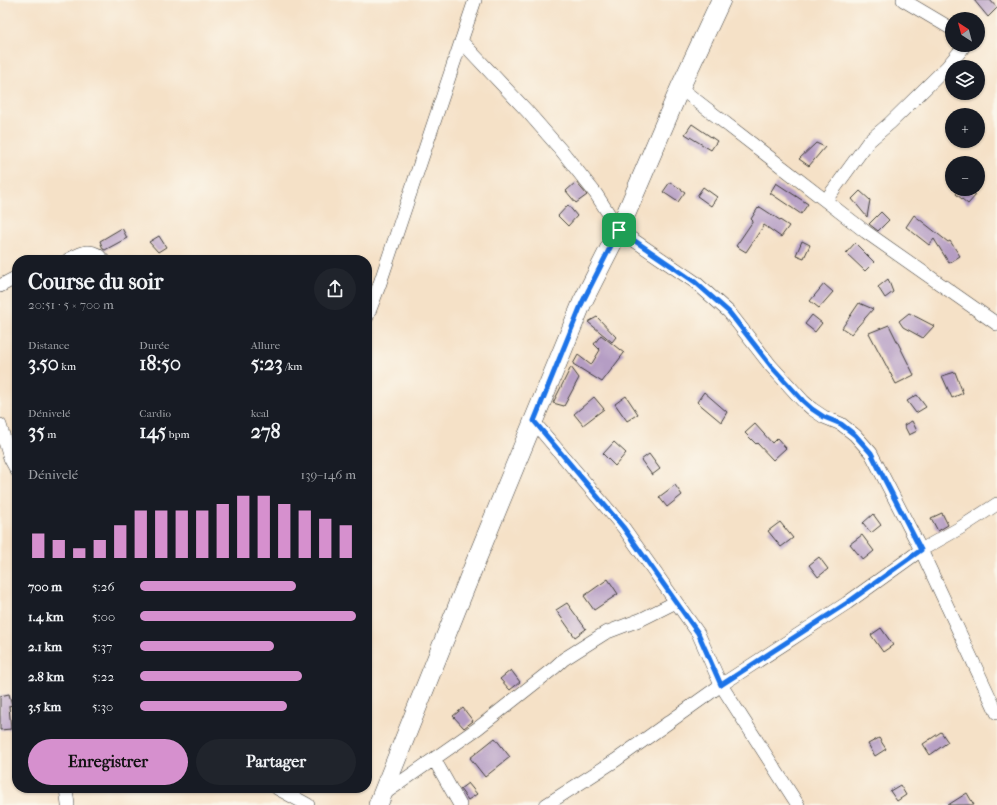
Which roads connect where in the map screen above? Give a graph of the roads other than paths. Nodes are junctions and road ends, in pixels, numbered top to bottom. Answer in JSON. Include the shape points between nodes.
{"nodes":[{"id":1,"x":475,"y":0,"type":"edge"},
{"id":2,"x":721,"y":0,"type":"edge"},
{"id":3,"x":903,"y":0,"type":"edge"},
{"id":4,"x":945,"y":25,"type":"edge"},
{"id":5,"x":461,"y":41,"type":"junction"},
{"id":6,"x":960,"y":52,"type":"edge"},
{"id":7,"x":680,"y":88,"type":"junction"},
{"id":8,"x":826,"y":200,"type":"junction"},
{"id":9,"x":619,"y":230,"type":"junction"},
{"id":10,"x":77,"y":255,"type":"edge"},
{"id":11,"x":99,"y":255,"type":"edge"},
{"id":12,"x":12,"y":280,"type":"edge"},
{"id":13,"x":0,"y":286,"type":"edge"},
{"id":14,"x":372,"y":304,"type":"edge"},
{"id":15,"x":997,"y":324,"type":"edge"},
{"id":16,"x":534,"y":421,"type":"junction"},
{"id":17,"x":0,"y":425,"type":"edge"},
{"id":18,"x":12,"y":462,"type":"edge"},
{"id":19,"x":997,"y":504,"type":"edge"},
{"id":20,"x":921,"y":550,"type":"junction"},
{"id":21,"x":676,"y":602,"type":"junction"},
{"id":22,"x":721,"y":685,"type":"junction"},
{"id":23,"x":997,"y":713,"type":"edge"},
{"id":24,"x":434,"y":759,"type":"junction"},
{"id":25,"x":67,"y":793,"type":"edge"},
{"id":26,"x":286,"y":793,"type":"edge"},
{"id":27,"x":380,"y":800,"type":"edge"},
{"id":28,"x":68,"y":805,"type":"edge"},
{"id":29,"x":308,"y":805,"type":"edge"},
{"id":30,"x":460,"y":805,"type":"edge"},
{"id":31,"x":546,"y":805,"type":"edge"},
{"id":32,"x":798,"y":805,"type":"edge"}],
"edges":[{"from":1,"to":5,"type":"street"},
{"from":2,"to":7,"type":"street"},
{"from":3,"to":4,"type":"street"},
{"from":5,"to":9,"type":"street","via":[[562,150],[596,194]]},
{"from":5,"to":14,"type":"street"},
{"from":6,"to":8,"type":"street","via":[[869,141]]},
{"from":7,"to":8,"type":"street"},
{"from":7,"to":9,"type":"street"},
{"from":8,"to":15,"type":"street","via":[[866,232]]},
{"from":9,"to":16,"type":"street","via":[[582,303]]},
{"from":9,"to":20,"type":"street","via":[[695,282],[729,312],[771,366],[803,401],[855,435],[871,453]]},
{"from":10,"to":11,"type":"street","via":[[89,251]]},
{"from":12,"to":13,"type":"street"},
{"from":16,"to":21,"type":"street","via":[[623,527]]},
{"from":16,"to":27,"type":"street"},
{"from":17,"to":18,"type":"street"},
{"from":19,"to":20,"type":"street"},
{"from":20,"to":22,"type":"street","via":[[847,603]]},
{"from":20,"to":23,"type":"street"},
{"from":21,"to":22,"type":"street","via":[[698,633]]},
{"from":21,"to":24,"type":"street","via":[[589,642]]},
{"from":22,"to":31,"type":"street","via":[[616,760]]},
{"from":22,"to":32,"type":"street"},
{"from":24,"to":27,"type":"street"},
{"from":24,"to":30,"type":"street"},
{"from":25,"to":28,"type":"street"},
{"from":26,"to":29,"type":"street"}]}
